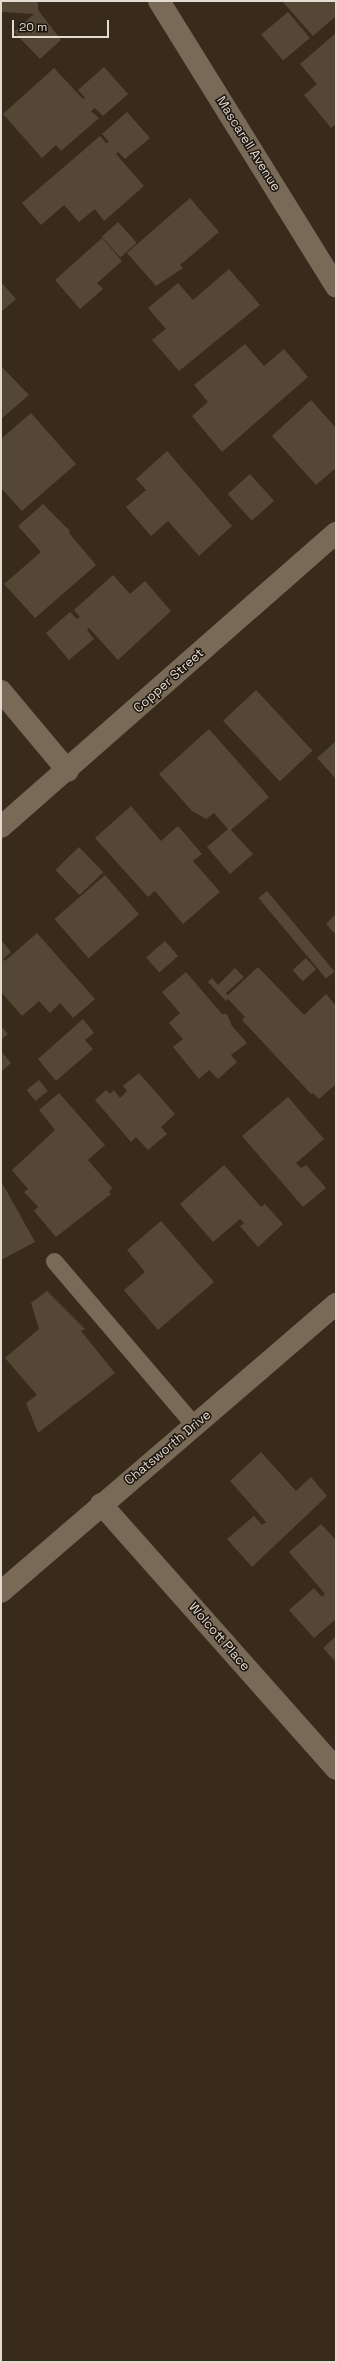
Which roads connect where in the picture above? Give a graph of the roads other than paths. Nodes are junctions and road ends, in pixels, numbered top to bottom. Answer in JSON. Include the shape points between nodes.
{"nodes":[{"id":1,"x":159,"y":1,"type":"edge"},
{"id":2,"x":336,"y":287,"type":"edge"},
{"id":3,"x":336,"y":533,"type":"edge"},
{"id":4,"x":1,"y":691,"type":"edge"},
{"id":5,"x":68,"y":771,"type":"junction"},
{"id":6,"x":1,"y":827,"type":"edge"},
{"id":7,"x":54,"y":1261,"type":"dead end"},
{"id":8,"x":336,"y":1304,"type":"edge"},
{"id":9,"x":195,"y":1426,"type":"junction"},
{"id":10,"x":101,"y":1504,"type":"junction"},
{"id":11,"x":1,"y":1592,"type":"edge"},
{"id":12,"x":336,"y":1770,"type":"edge"}],
"edges":[{"from":1,"to":2,"type":"street","name":"Mascarell Avenue"},
{"from":3,"to":5,"type":"street","name":"Copper Street"},
{"from":4,"to":5,"type":"street"},
{"from":5,"to":6,"type":"street","name":"Copper Street"},
{"from":7,"to":9,"type":"lane"},
{"from":8,"to":9,"type":"street","name":"Chatsworth Drive"},
{"from":9,"to":10,"type":"street","name":"Chatsworth Drive"},
{"from":10,"to":11,"type":"street","name":"Chatsworth Drive"},
{"from":10,"to":12,"type":"street","name":"Wolcott Place"}]}
